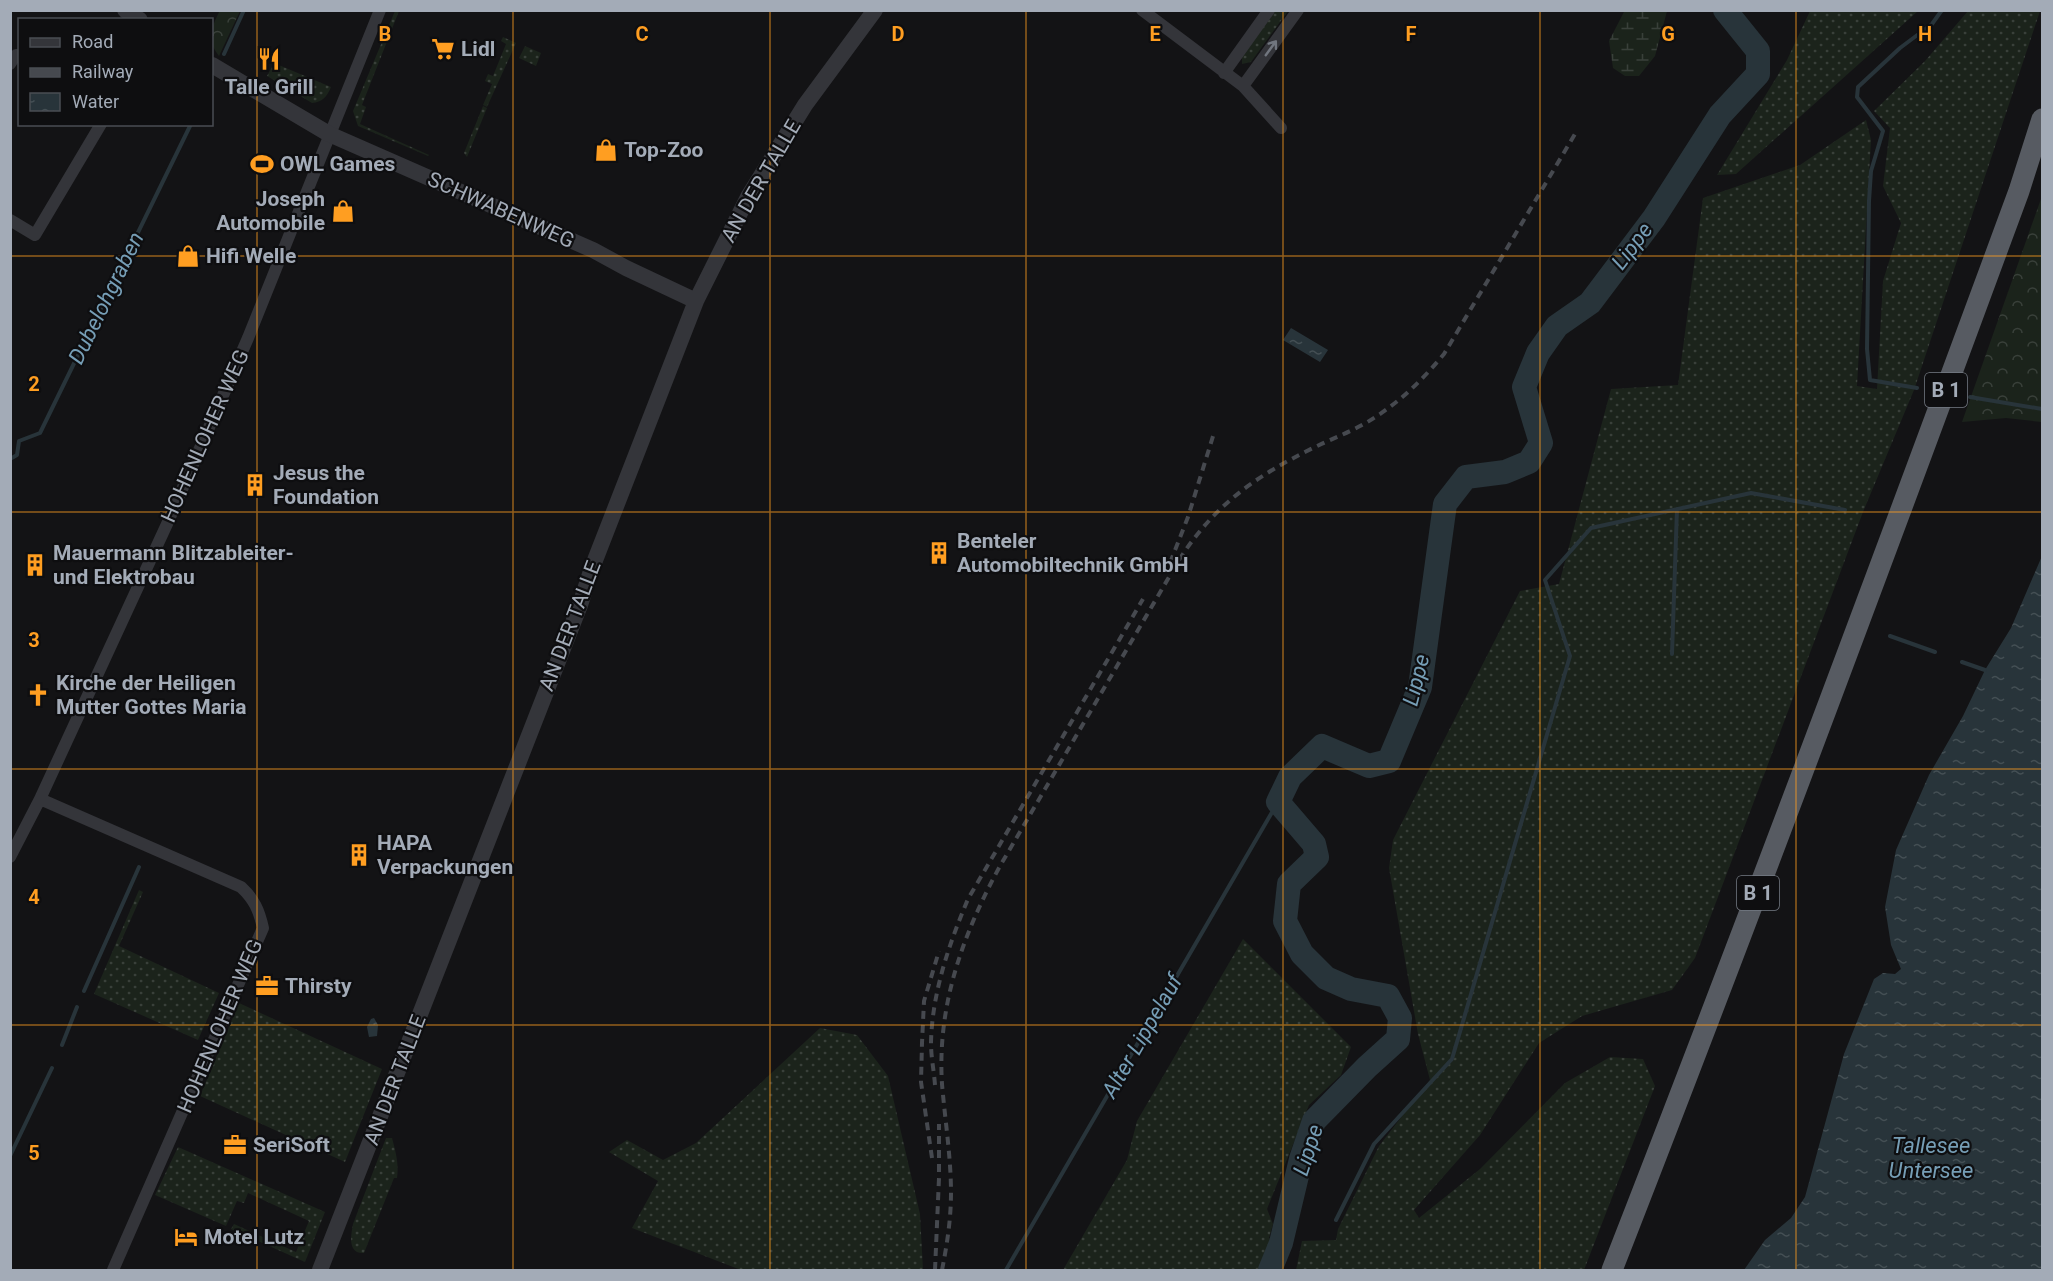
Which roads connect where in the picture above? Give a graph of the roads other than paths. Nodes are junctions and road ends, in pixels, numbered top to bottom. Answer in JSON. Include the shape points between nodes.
{"nodes":[{"id":1,"x":380,"y":10,"type":"edge"},
{"id":2,"x":875,"y":10,"type":"edge"},
{"id":3,"x":1142,"y":10,"type":"edge"},
{"id":4,"x":1269,"y":10,"type":"edge"},
{"id":5,"x":1298,"y":10,"type":"edge"},
{"id":6,"x":213,"y":66,"type":"edge"},
{"id":7,"x":1224,"y":73,"type":"junction"},
{"id":8,"x":1243,"y":86,"type":"junction"},
{"id":9,"x":2043,"y":119,"type":"edge"},
{"id":10,"x":100,"y":126,"type":"edge"},
{"id":11,"x":1281,"y":128,"type":"dead end"},
{"id":12,"x":329,"y":134,"type":"junction"},
{"id":13,"x":10,"y":220,"type":"edge"},
{"id":14,"x":696,"y":301,"type":"junction"},
{"id":15,"x":40,"y":799,"type":"junction"},
{"id":16,"x":10,"y":857,"type":"edge"},
{"id":17,"x":113,"y":1270,"type":"edge"},
{"id":18,"x":320,"y":1270,"type":"edge"},
{"id":19,"x":1612,"y":1270,"type":"edge"}],
"edges":[{"from":1,"to":12,"type":"street","name":"HOHENLOHER WEG"},
{"from":2,"to":14,"type":"street","name":"AN DER TALLE","via":[[773,155]]},
{"from":3,"to":7,"type":"street"},
{"from":4,"to":7,"type":"street"},
{"from":8,"to":5,"type":"street","one_way":true},
{"from":6,"to":12,"type":"street","name":"SCHWABENWEG"},
{"from":7,"to":8,"type":"street"},
{"from":8,"to":11,"type":"street"},
{"from":9,"to":19,"type":"highway","number":"B 1","via":[[1861,622]]},
{"from":10,"to":13,"type":"street","via":[[35,235]]},
{"from":12,"to":14,"type":"street","name":"SCHWABENWEG","via":[[593,250]]},
{"from":12,"to":15,"type":"street","name":"HOHENLOHER WEG","via":[[248,338]]},
{"from":14,"to":18,"type":"street","name":"AN DER TALLE"},
{"from":15,"to":16,"type":"street","name":"HOHENLOHER WEG"},
{"from":15,"to":17,"type":"street","name":"HOHENLOHER WEG","via":[[241,887],[259,911],[262,928]]}]}
